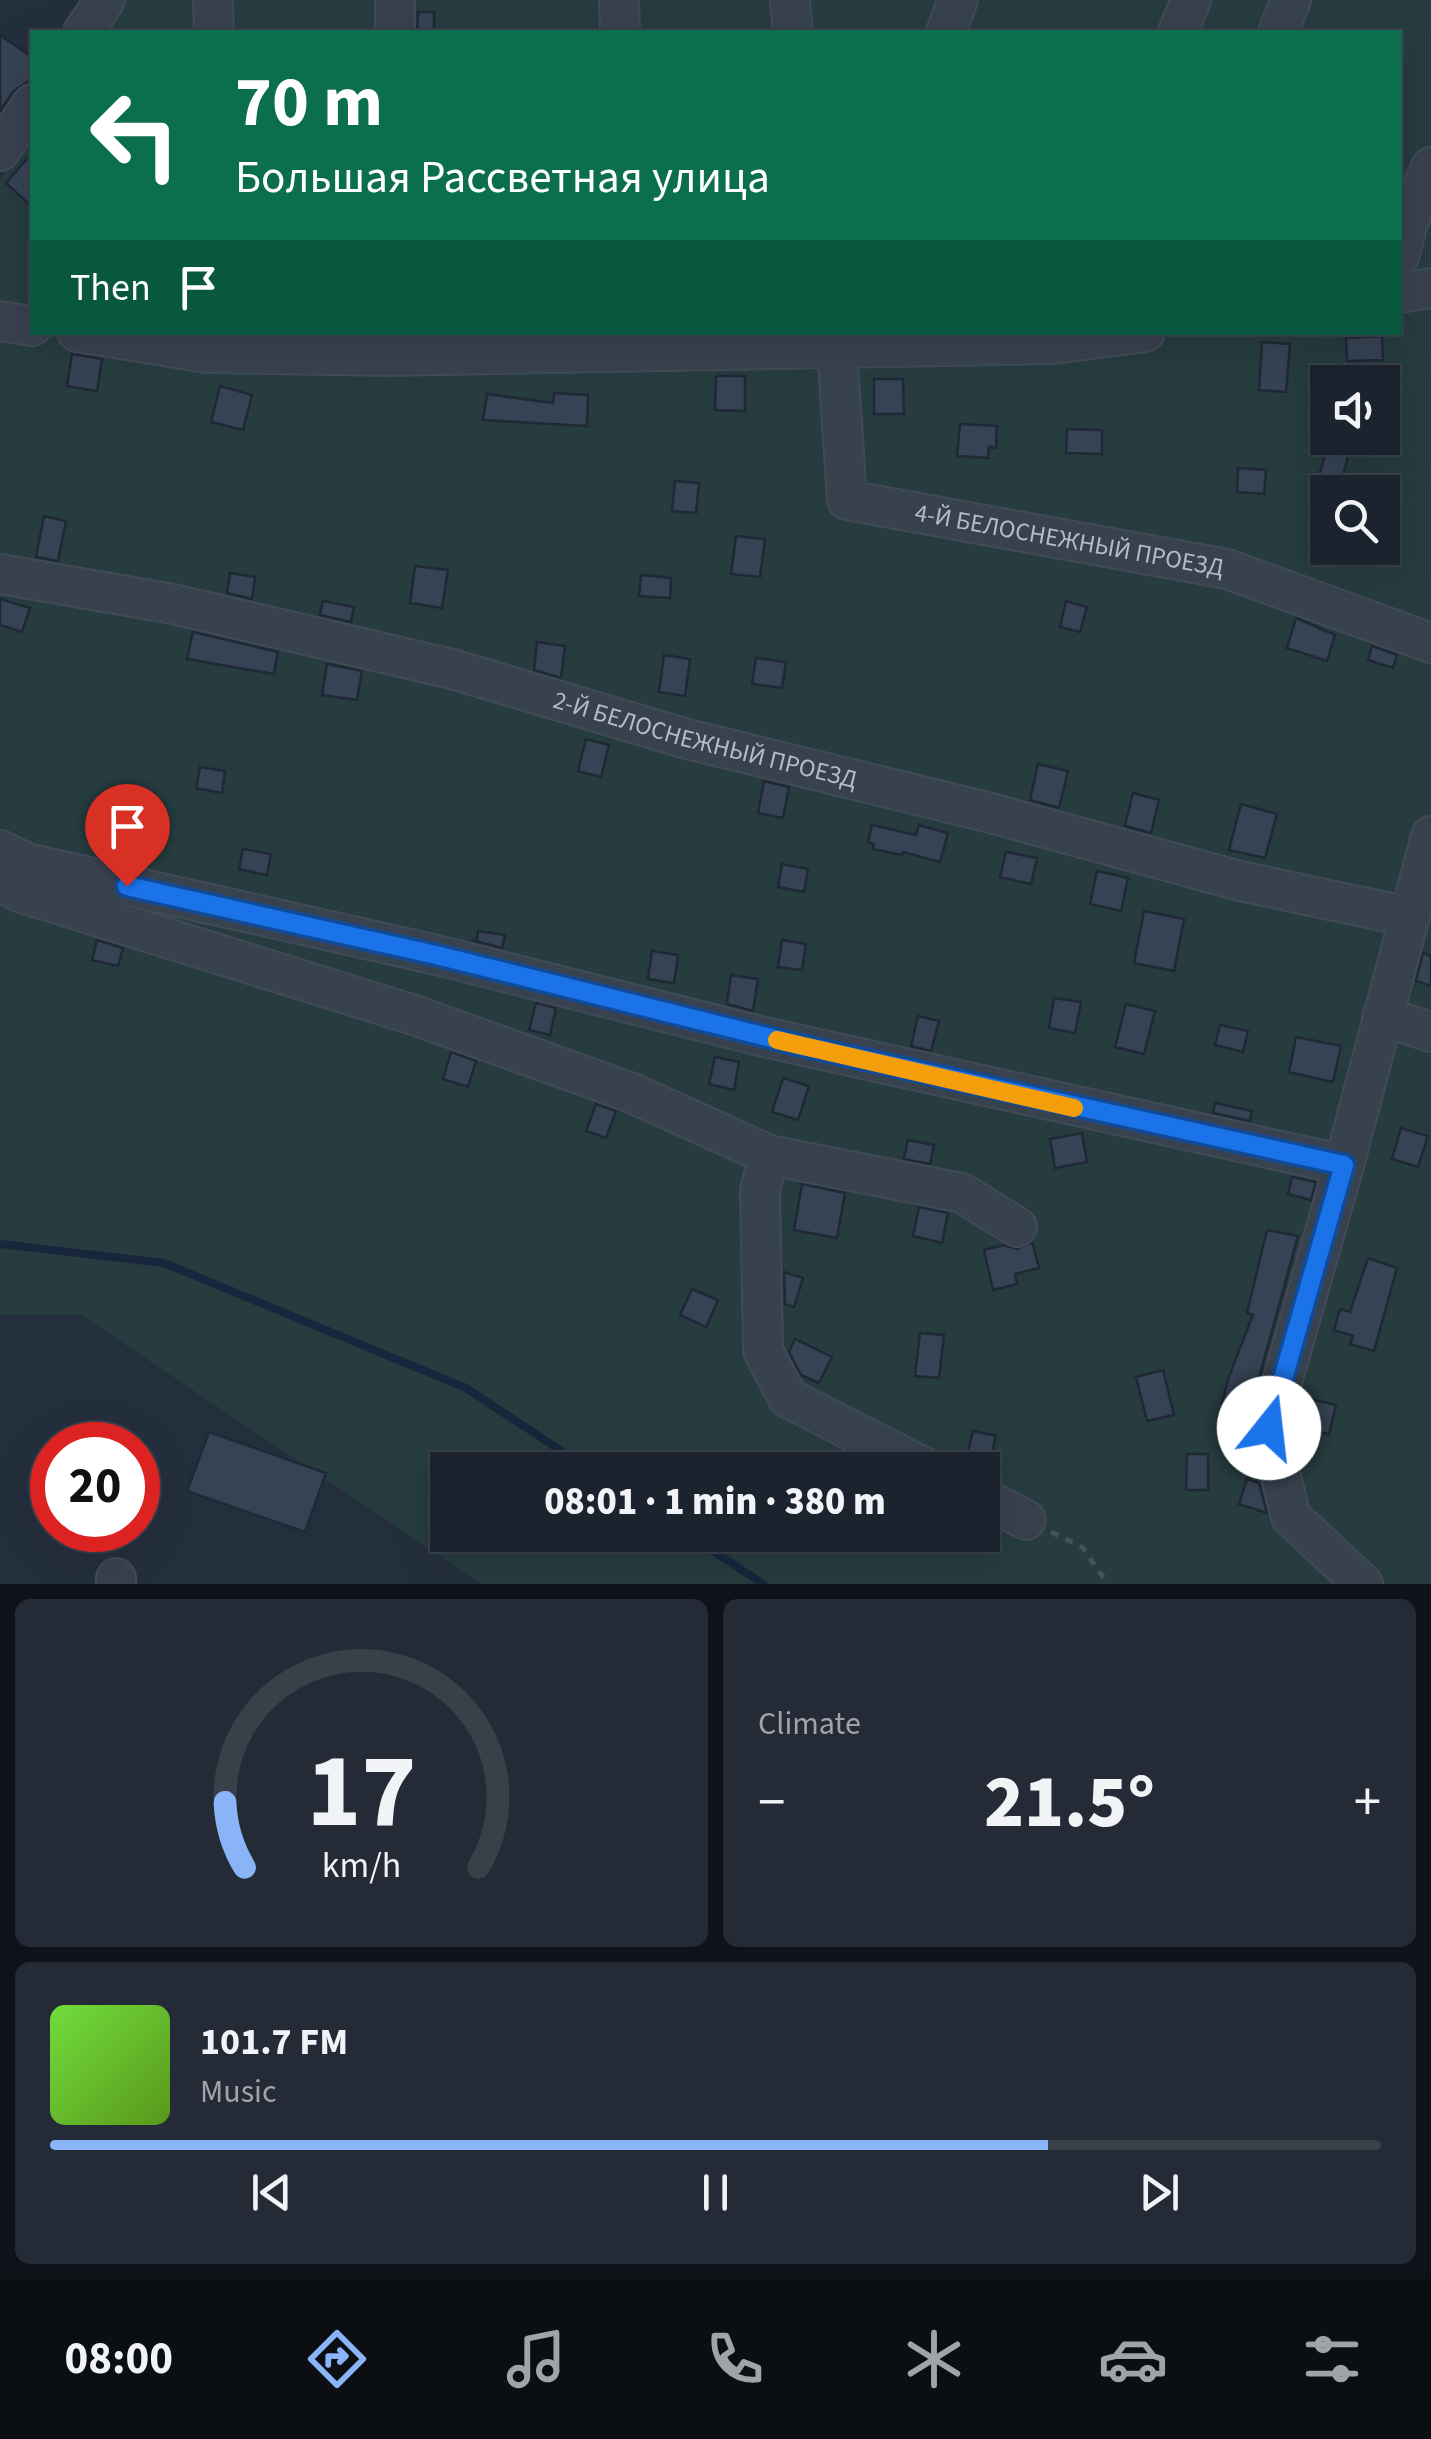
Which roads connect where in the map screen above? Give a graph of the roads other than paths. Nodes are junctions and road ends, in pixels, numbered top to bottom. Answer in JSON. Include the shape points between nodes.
{"nodes":[{"id":1,"x":105,"y":0,"type":"edge"},
{"id":2,"x":213,"y":0,"type":"edge"},
{"id":3,"x":395,"y":0,"type":"edge"},
{"id":4,"x":618,"y":0,"type":"edge"},
{"id":5,"x":790,"y":0,"type":"edge"},
{"id":6,"x":958,"y":0,"type":"edge"},
{"id":7,"x":1191,"y":0,"type":"edge"},
{"id":8,"x":1291,"y":0,"type":"edge"},
{"id":9,"x":83,"y":30,"type":"edge"},
{"id":10,"x":214,"y":30,"type":"edge"},
{"id":11,"x":395,"y":30,"type":"edge"},
{"id":12,"x":620,"y":30,"type":"edge"},
{"id":13,"x":793,"y":30,"type":"edge"},
{"id":14,"x":947,"y":30,"type":"edge"},
{"id":15,"x":1179,"y":30,"type":"edge"},
{"id":16,"x":1279,"y":30,"type":"edge"},
{"id":17,"x":30,"y":107,"type":"edge"},
{"id":18,"x":0,"y":151,"type":"edge"},
{"id":19,"x":1431,"y":167,"type":"edge"},
{"id":20,"x":1402,"y":246,"type":"edge"},
{"id":21,"x":1431,"y":288,"type":"edge"},
{"id":22,"x":1402,"y":293,"type":"edge"},
{"id":23,"x":0,"y":320,"type":"edge"},
{"id":24,"x":30,"y":326,"type":"edge"},
{"id":25,"x":117,"y":335,"type":"edge"},
{"id":26,"x":1100,"y":335,"type":"edge"},
{"id":27,"x":1056,"y":338,"type":"edge"},
{"id":28,"x":826,"y":340,"type":"edge"},
{"id":29,"x":208,"y":342,"type":"edge"},
{"id":30,"x":622,"y":342,"type":"edge"},
{"id":31,"x":391,"y":344,"type":"edge"},
{"id":32,"x":0,"y":574,"type":"edge"},
{"id":33,"x":1431,"y":643,"type":"edge"},
{"id":34,"x":1431,"y":836,"type":"edge"},
{"id":35,"x":0,"y":850,"type":"edge"},
{"id":36,"x":0,"y":882,"type":"edge"},
{"id":37,"x":1410,"y":918,"type":"junction"},
{"id":38,"x":1382,"y":1016,"type":"junction"},
{"id":39,"x":1431,"y":1032,"type":"edge"},
{"id":40,"x":769,"y":1154,"type":"junction"},
{"id":41,"x":1344,"y":1165,"type":"junction"},
{"id":42,"x":1017,"y":1228,"type":"dead end"},
{"id":43,"x":894,"y":1452,"type":"edge"},
{"id":44,"x":1000,"y":1507,"type":"edge"},
{"id":45,"x":1026,"y":1520,"type":"road end"},
{"id":46,"x":1363,"y":1584,"type":"edge"}],
"edges":[{"from":1,"to":9,"type":"street"},
{"from":2,"to":10,"type":"street"},
{"from":3,"to":11,"type":"street"},
{"from":4,"to":12,"type":"street"},
{"from":5,"to":13,"type":"street"},
{"from":6,"to":14,"type":"street"},
{"from":7,"to":15,"type":"street"},
{"from":8,"to":16,"type":"street"},
{"from":17,"to":18,"type":"street"},
{"from":19,"to":20,"type":"street"},
{"from":21,"to":22,"type":"street"},
{"from":23,"to":24,"type":"street"},
{"from":25,"to":29,"type":"street"},
{"from":26,"to":27,"type":"street"},
{"from":27,"to":28,"type":"street"},
{"from":28,"to":30,"type":"street"},
{"from":28,"to":33,"type":"street","name":"4-Й БЕЛОСНЕЖНЫЙ ПРОЕЗД","via":[[847,500],[1227,569]]},
{"from":29,"to":31,"type":"street"},
{"from":30,"to":31,"type":"street"},
{"from":32,"to":37,"type":"street","name":"2-Й БЕЛОСНЕЖНЫЙ ПРОЕЗД","via":[[173,604],[452,669],[687,739]]},
{"from":34,"to":37,"type":"street"},
{"from":35,"to":41,"type":"street","via":[[27,863],[760,1036]]},
{"from":36,"to":40,"type":"street","via":[[414,1014],[632,1092]]},
{"from":37,"to":38,"type":"street"},
{"from":38,"to":39,"type":"street"},
{"from":38,"to":41,"type":"street"},
{"from":40,"to":42,"type":"street","via":[[962,1193]]},
{"from":40,"to":43,"type":"street","via":[[760,1190],[763,1352],[788,1398]]},
{"from":41,"to":46,"type":"street","via":[[1269,1428],[1291,1517]]},
{"from":44,"to":45,"type":"street"}]}
